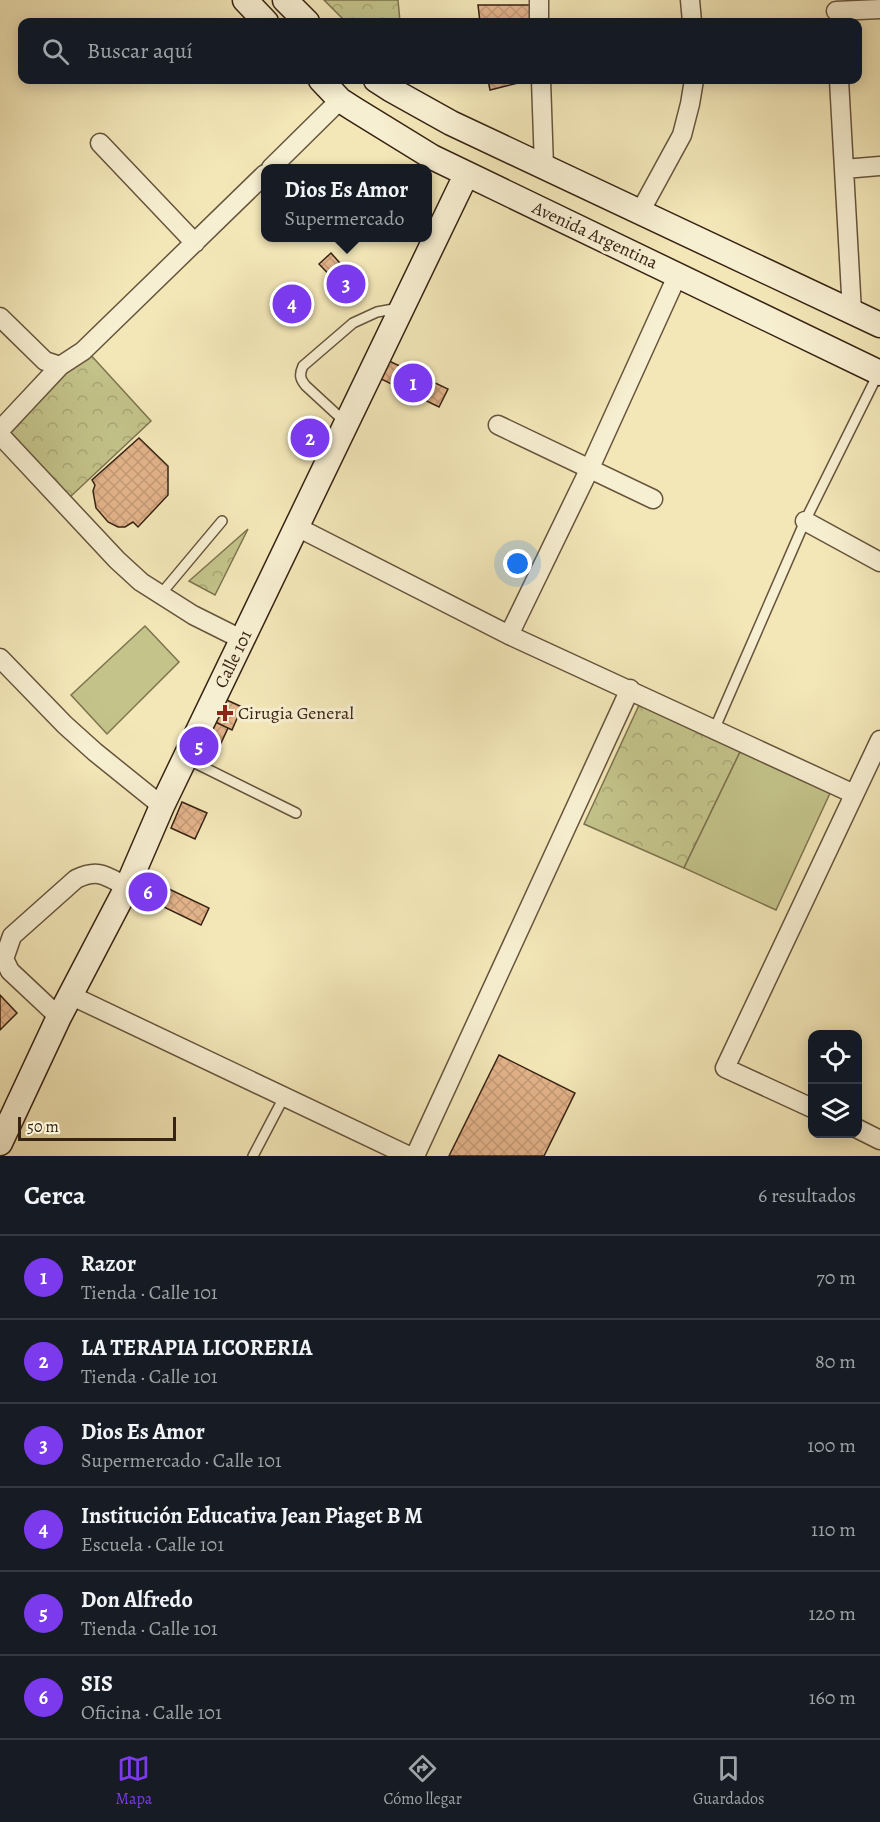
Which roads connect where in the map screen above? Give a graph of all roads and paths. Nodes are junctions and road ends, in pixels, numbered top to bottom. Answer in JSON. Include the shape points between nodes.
{"nodes":[{"id":1,"x":245,"y":0,"type":"edge"},
{"id":2,"x":285,"y":0,"type":"edge"},
{"id":3,"x":539,"y":0,"type":"edge"},
{"id":4,"x":690,"y":0,"type":"edge"},
{"id":5,"x":880,"y":9,"type":"edge"},
{"id":6,"x":836,"y":11,"type":"edge"},
{"id":7,"x":262,"y":18,"type":"edge"},
{"id":8,"x":304,"y":18,"type":"edge"},
{"id":9,"x":539,"y":18,"type":"edge"},
{"id":10,"x":692,"y":18,"type":"edge"},
{"id":11,"x":325,"y":84,"type":"edge"},
{"id":12,"x":382,"y":84,"type":"edge"},
{"id":13,"x":541,"y":84,"type":"edge"},
{"id":14,"x":693,"y":84,"type":"edge"},
{"id":15,"x":839,"y":84,"type":"edge"},
{"id":16,"x":340,"y":100,"type":"junction"},
{"id":17,"x":451,"y":123,"type":"junction"},
{"id":18,"x":100,"y":143,"type":"dead end"},
{"id":19,"x":500,"y":146,"type":"junction"},
{"id":20,"x":432,"y":157,"type":"junction"},
{"id":21,"x":275,"y":164,"type":"edge"},
{"id":22,"x":880,"y":166,"type":"edge"},
{"id":23,"x":544,"y":167,"type":"junction"},
{"id":24,"x":844,"y":169,"type":"junction"},
{"id":25,"x":261,"y":178,"type":"edge"},
{"id":26,"x":474,"y":178,"type":"junction"},
{"id":27,"x":609,"y":198,"type":"junction"},
{"id":28,"x":640,"y":212,"type":"junction"},
{"id":29,"x":595,"y":235,"type":"junction"},
{"id":30,"x":195,"y":243,"type":"junction"},
{"id":31,"x":678,"y":273,"type":"junction"},
{"id":32,"x":404,"y":307,"type":"junction"},
{"id":33,"x":852,"y":312,"type":"junction"},
{"id":34,"x":0,"y":317,"type":"edge"},
{"id":35,"x":880,"y":325,"type":"edge"},
{"id":36,"x":60,"y":366,"type":"junction"},
{"id":37,"x":880,"y":373,"type":"edge"},
{"id":38,"x":347,"y":424,"type":"junction"},
{"id":39,"x":498,"y":425,"type":"dead end"},
{"id":40,"x":0,"y":430,"type":"edge"},
{"id":41,"x":0,"y":435,"type":"edge"},
{"id":42,"x":589,"y":470,"type":"junction"},
{"id":43,"x":653,"y":499,"type":"dead end"},
{"id":44,"x":222,"y":520,"type":"dead end"},
{"id":45,"x":805,"y":521,"type":"junction"},
{"id":46,"x":297,"y":527,"type":"junction"},
{"id":47,"x":880,"y":562,"type":"edge"},
{"id":48,"x":160,"y":595,"type":"junction"},
{"id":49,"x":509,"y":635,"type":"junction"},
{"id":50,"x":243,"y":640,"type":"junction"},
{"id":51,"x":0,"y":658,"type":"edge"},
{"id":52,"x":630,"y":689,"type":"junction"},
{"id":53,"x":714,"y":730,"type":"junction"},
{"id":54,"x":880,"y":740,"type":"edge"},
{"id":55,"x":185,"y":758,"type":"junction"},
{"id":56,"x":854,"y":794,"type":"junction"},
{"id":57,"x":162,"y":806,"type":"junction"},
{"id":58,"x":296,"y":813,"type":"dead end"},
{"id":59,"x":127,"y":887,"type":"junction"},
{"id":60,"x":70,"y":995,"type":"junction"},
{"id":61,"x":59,"y":1017,"type":"junction"},
{"id":62,"x":284,"y":1096,"type":"junction"},
{"id":63,"x":808,"y":1106,"type":"edge"},
{"id":64,"x":862,"y":1131,"type":"edge"},
{"id":65,"x":1,"y":1139,"type":"edge"},
{"id":66,"x":880,"y":1140,"type":"edge"},
{"id":67,"x":253,"y":1156,"type":"edge"},
{"id":68,"x":410,"y":1156,"type":"edge"},
{"id":69,"x":415,"y":1156,"type":"edge"}],
"edges":[{"from":1,"to":7,"type":"main road"},
{"from":2,"to":8,"type":"main road"},
{"from":3,"to":9,"type":"street"},
{"from":4,"to":10,"type":"street"},
{"from":5,"to":6,"type":"street"},
{"from":11,"to":16,"type":"main road","name":"Avenida Argentina"},
{"from":12,"to":17,"type":"main road"},
{"from":13,"to":23,"type":"street"},
{"from":14,"to":28,"type":"street","via":[[682,135]]},
{"from":15,"to":24,"type":"street"},
{"from":16,"to":20,"type":"main road","name":"Avenida Argentina"},
{"from":16,"to":21,"type":"street"},
{"from":17,"to":19,"type":"main road"},
{"from":17,"to":20,"type":"main road"},
{"from":18,"to":30,"type":"street"},
{"from":19,"to":23,"type":"main road"},
{"from":19,"to":26,"type":"main road","name":"Calle 101"},
{"from":20,"to":26,"type":"main road","name":"Avenida Argentina"},
{"from":22,"to":24,"type":"street"},
{"from":23,"to":27,"type":"main road"},
{"from":24,"to":33,"type":"street"},
{"from":25,"to":30,"type":"street"},
{"from":26,"to":29,"type":"main road","name":"Avenida Argentina"},
{"from":26,"to":32,"type":"main road","name":"Calle 101"},
{"from":27,"to":28,"type":"main road"},
{"from":27,"to":29,"type":"main road"},
{"from":28,"to":33,"type":"main road"},
{"from":29,"to":31,"type":"main road","name":"Avenida Argentina"},
{"from":30,"to":36,"type":"street","via":[[83,351]]},
{"from":31,"to":37,"type":"main road","name":"Avenida Argentina"},
{"from":31,"to":42,"type":"street"},
{"from":32,"to":38,"type":"main road","name":"Calle 101"},
{"from":32,"to":38,"type":"lane","via":[[377,312],[353,323],[303,366],[301,381]]},
{"from":33,"to":35,"type":"main road"},
{"from":34,"to":36,"type":"street","via":[[45,361]]},
{"from":36,"to":40,"type":"street"},
{"from":37,"to":45,"type":"lane"},
{"from":38,"to":46,"type":"main road","name":"Calle 101"},
{"from":39,"to":42,"type":"street"},
{"from":41,"to":48,"type":"street","via":[[117,560]]},
{"from":42,"to":43,"type":"street"},
{"from":42,"to":49,"type":"street"},
{"from":44,"to":48,"type":"lane"},
{"from":45,"to":47,"type":"street"},
{"from":45,"to":53,"type":"lane"},
{"from":46,"to":49,"type":"street"},
{"from":46,"to":50,"type":"main road","name":"Calle 101"},
{"from":48,"to":50,"type":"street"},
{"from":49,"to":52,"type":"street"},
{"from":50,"to":55,"type":"main road","name":"Calle 101"},
{"from":51,"to":57,"type":"street","via":[[65,725]]},
{"from":52,"to":53,"type":"street"},
{"from":52,"to":69,"type":"street"},
{"from":53,"to":56,"type":"street"},
{"from":54,"to":56,"type":"street"},
{"from":55,"to":57,"type":"main road","name":"Calle 101"},
{"from":55,"to":58,"type":"lane"},
{"from":56,"to":63,"type":"street","via":[[725,1068]]},
{"from":57,"to":59,"type":"main road","name":"Calle 101"},
{"from":59,"to":60,"type":"main road","name":"Calle 101"},
{"from":59,"to":61,"type":"street","via":[[100,873],[88,873],[76,879],[12,936],[4,959],[10,971]]},
{"from":60,"to":61,"type":"main road","name":"Calle 101"},
{"from":60,"to":62,"type":"street"},
{"from":61,"to":65,"type":"main road","name":"Calle 101"},
{"from":62,"to":67,"type":"lane"},
{"from":62,"to":68,"type":"street"},
{"from":64,"to":66,"type":"street"}]}
